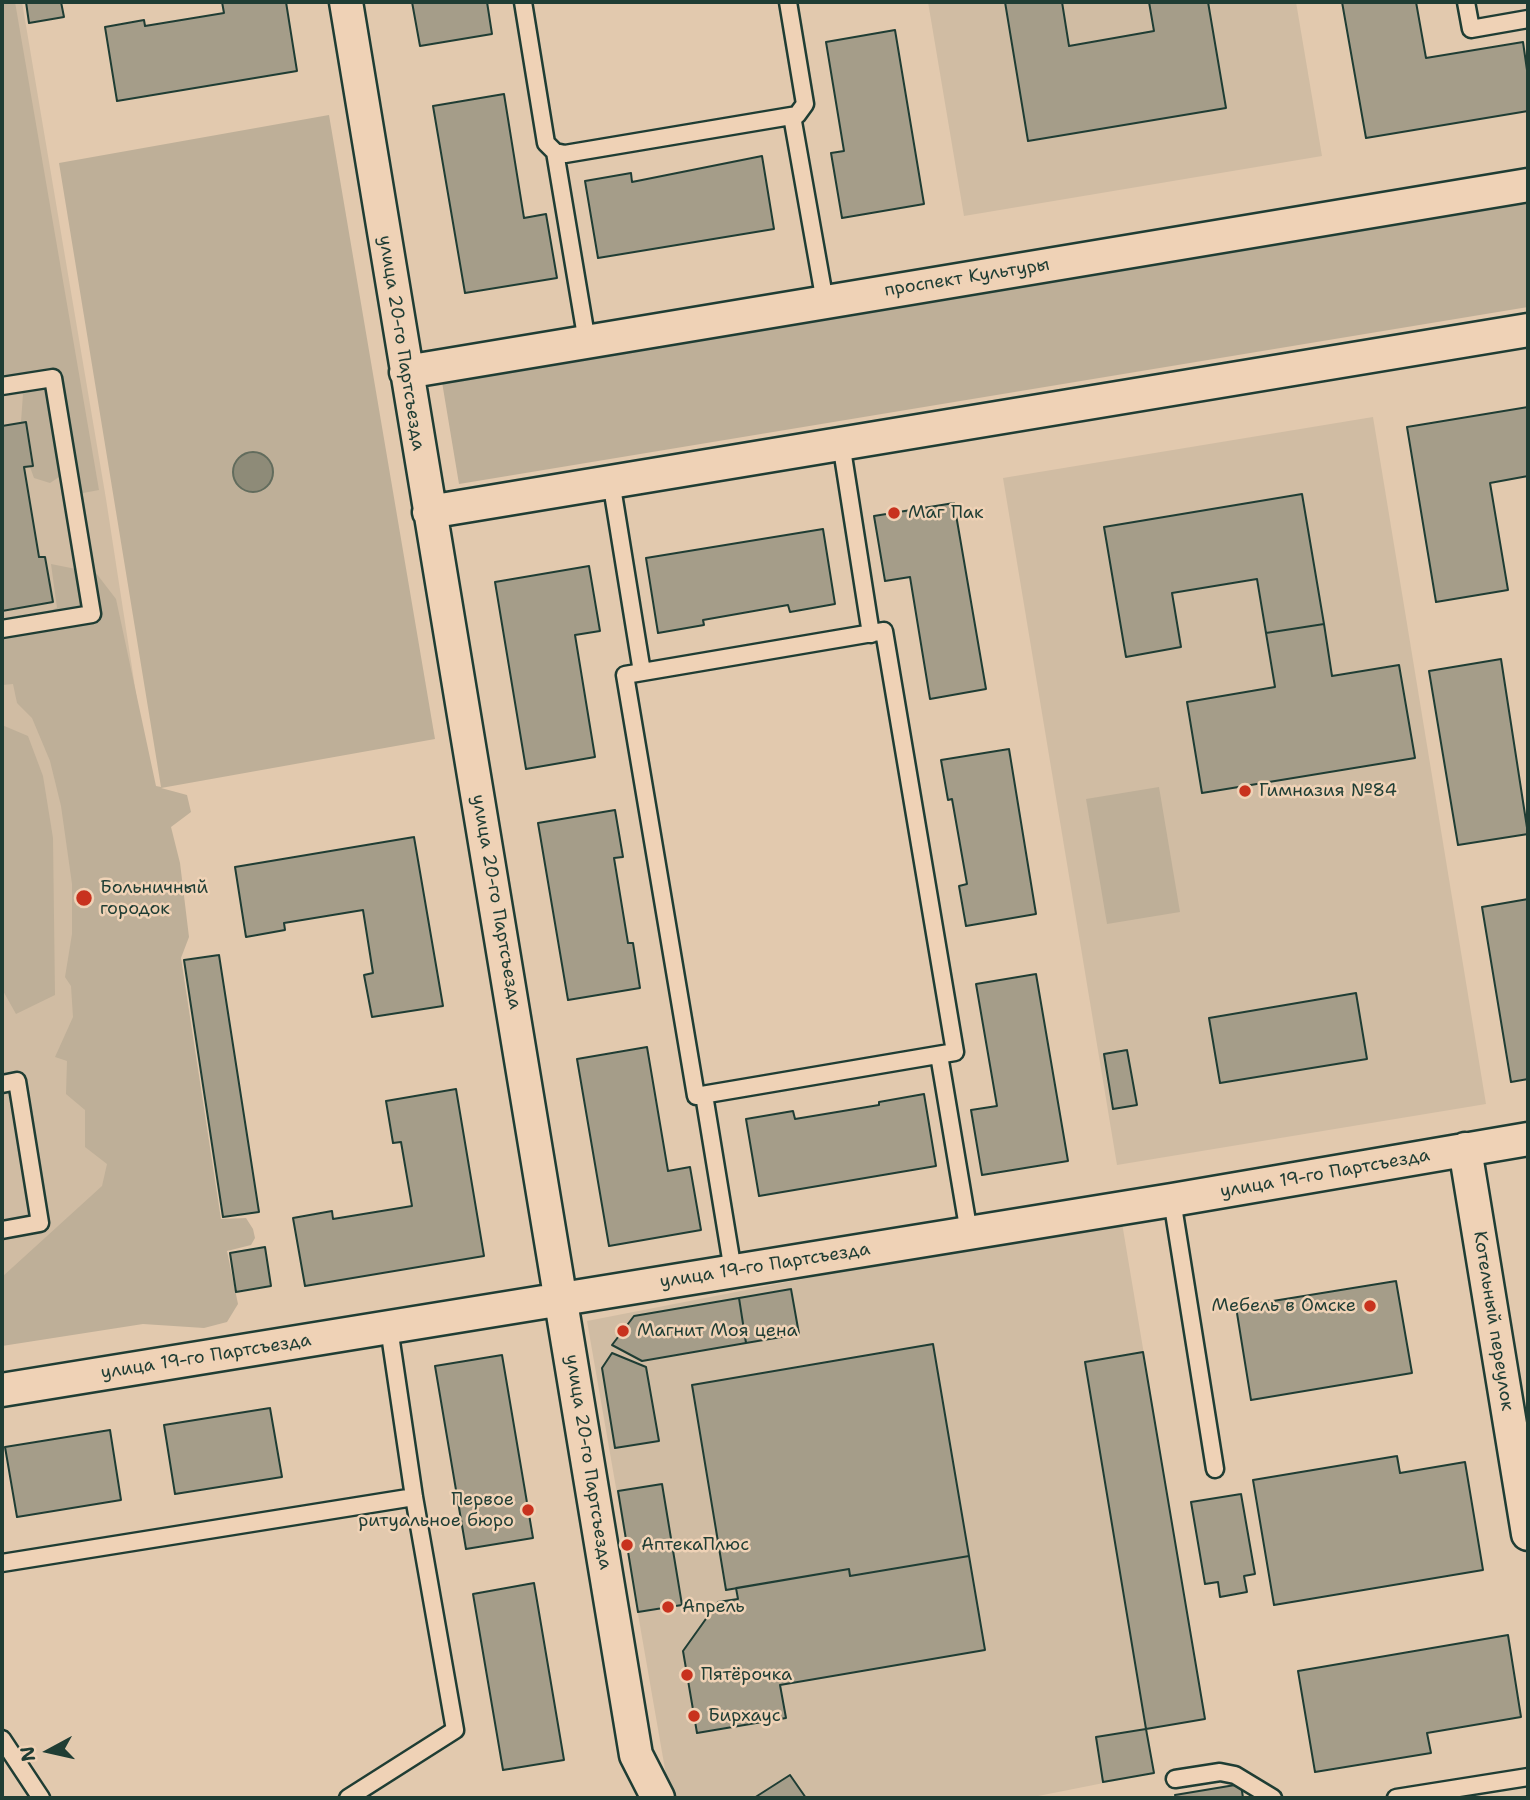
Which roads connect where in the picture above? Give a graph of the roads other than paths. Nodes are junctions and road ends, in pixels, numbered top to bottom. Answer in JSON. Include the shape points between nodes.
{"nodes":[{"id":1,"x":346,"y":2,"type":"edge"},
{"id":2,"x":523,"y":2,"type":"edge"},
{"id":3,"x":788,"y":2,"type":"edge"},
{"id":4,"x":1466,"y":2,"type":"edge"},
{"id":5,"x":1528,"y":19,"type":"edge"},
{"id":6,"x":792,"y":116,"type":"junction"},
{"id":7,"x":555,"y":152,"type":"junction"},
{"id":8,"x":1528,"y":185,"type":"edge"},
{"id":9,"x":825,"y":302,"type":"junction"},
{"id":10,"x":1528,"y":330,"type":"edge"},
{"id":11,"x":587,"y":342,"type":"junction"},
{"id":12,"x":406,"y":372,"type":"junction"},
{"id":13,"x":2,"y":386,"type":"edge"},
{"id":14,"x":841,"y":443,"type":"junction"},
{"id":15,"x":611,"y":481,"type":"junction"},
{"id":16,"x":429,"y":512,"type":"junction"},
{"id":17,"x":2,"y":629,"type":"edge"},
{"id":18,"x":871,"y":634,"type":"junction"},
{"id":19,"x":642,"y":672,"type":"junction"},
{"id":20,"x":939,"y":1055,"type":"junction"},
{"id":21,"x":2,"y":1084,"type":"edge"},
{"id":22,"x":704,"y":1095,"type":"junction"},
{"id":23,"x":1528,"y":1139,"type":"edge"},
{"id":24,"x":1465,"y":1149,"type":"junction"},
{"id":25,"x":1172,"y":1200,"type":"junction"},
{"id":26,"x":2,"y":1230,"type":"edge"},
{"id":27,"x":969,"y":1233,"type":"junction"},
{"id":28,"x":733,"y":1271,"type":"junction"},
{"id":29,"x":561,"y":1298,"type":"junction"},
{"id":30,"x":389,"y":1328,"type":"junction"},
{"id":31,"x":2,"y":1390,"type":"edge"},
{"id":32,"x":1215,"y":1469,"type":"dead end"},
{"id":33,"x":414,"y":1497,"type":"junction"},
{"id":34,"x":1528,"y":1534,"type":"edge"},
{"id":35,"x":2,"y":1563,"type":"edge"},
{"id":36,"x":2,"y":1740,"type":"edge"},
{"id":37,"x":1528,"y":1777,"type":"edge"},
{"id":38,"x":1175,"y":1780,"type":"dead end"},
{"id":39,"x":41,"y":1798,"type":"edge"},
{"id":40,"x":348,"y":1798,"type":"edge"},
{"id":41,"x":658,"y":1798,"type":"edge"},
{"id":42,"x":1273,"y":1798,"type":"edge"},
{"id":43,"x":1396,"y":1798,"type":"edge"}],
"edges":[{"from":1,"to":12,"type":"street","name":"улица 20-го Партсъезда"},
{"from":2,"to":7,"type":"lane","via":[[546,143]]},
{"from":3,"to":6,"type":"lane","via":[[805,104]]},
{"from":4,"to":5,"type":"lane","via":[[1471,29]]},
{"from":6,"to":7,"type":"lane"},
{"from":6,"to":9,"type":"lane"},
{"from":7,"to":11,"type":"lane"},
{"from":8,"to":9,"type":"street","name":"проспект Культуры"},
{"from":9,"to":11,"type":"street","name":"проспект Культуры"},
{"from":10,"to":14,"type":"street"},
{"from":11,"to":12,"type":"street","name":"проспект Культуры"},
{"from":12,"to":16,"type":"street","name":"улица 20-го Партсъезда"},
{"from":13,"to":17,"type":"lane","via":[[53,378],[92,614]]},
{"from":14,"to":15,"type":"street"},
{"from":14,"to":18,"type":"lane"},
{"from":15,"to":16,"type":"street"},
{"from":15,"to":19,"type":"lane"},
{"from":16,"to":29,"type":"street","name":"улица 20-го Партсъезда"},
{"from":18,"to":19,"type":"lane"},
{"from":18,"to":20,"type":"lane","via":[[884,631],[955,1052]]},
{"from":19,"to":22,"type":"lane","via":[[625,676],[695,1096]]},
{"from":20,"to":22,"type":"lane"},
{"from":20,"to":27,"type":"lane"},
{"from":21,"to":26,"type":"lane","via":[[16,1081],[40,1223]]},
{"from":22,"to":28,"type":"lane"},
{"from":23,"to":24,"type":"street","name":"улица 19-го Партсъезда"},
{"from":24,"to":25,"type":"street","name":"улица 19-го Партсъезда"},
{"from":24,"to":34,"type":"street","name":"Котельный переулок"},
{"from":25,"to":27,"type":"street","name":"улица 19-го Партсъезда"},
{"from":25,"to":32,"type":"lane"},
{"from":27,"to":28,"type":"street","name":"улица 19-го Партсъезда"},
{"from":28,"to":29,"type":"street","name":"улица 19-го Партсъезда"},
{"from":29,"to":30,"type":"street","name":"улица 19-го Партсъезда"},
{"from":29,"to":41,"type":"street","name":"улица 20-го Партсъезда","via":[[636,1755]]},
{"from":30,"to":31,"type":"street","name":"улица 19-го Партсъезда"},
{"from":30,"to":33,"type":"lane"},
{"from":33,"to":35,"type":"lane"},
{"from":33,"to":40,"type":"lane","via":[[455,1730]]},
{"from":36,"to":39,"type":"lane"},
{"from":37,"to":43,"type":"lane"},
{"from":38,"to":42,"type":"lane","via":[[1220,1772],[1235,1775]]}]}
